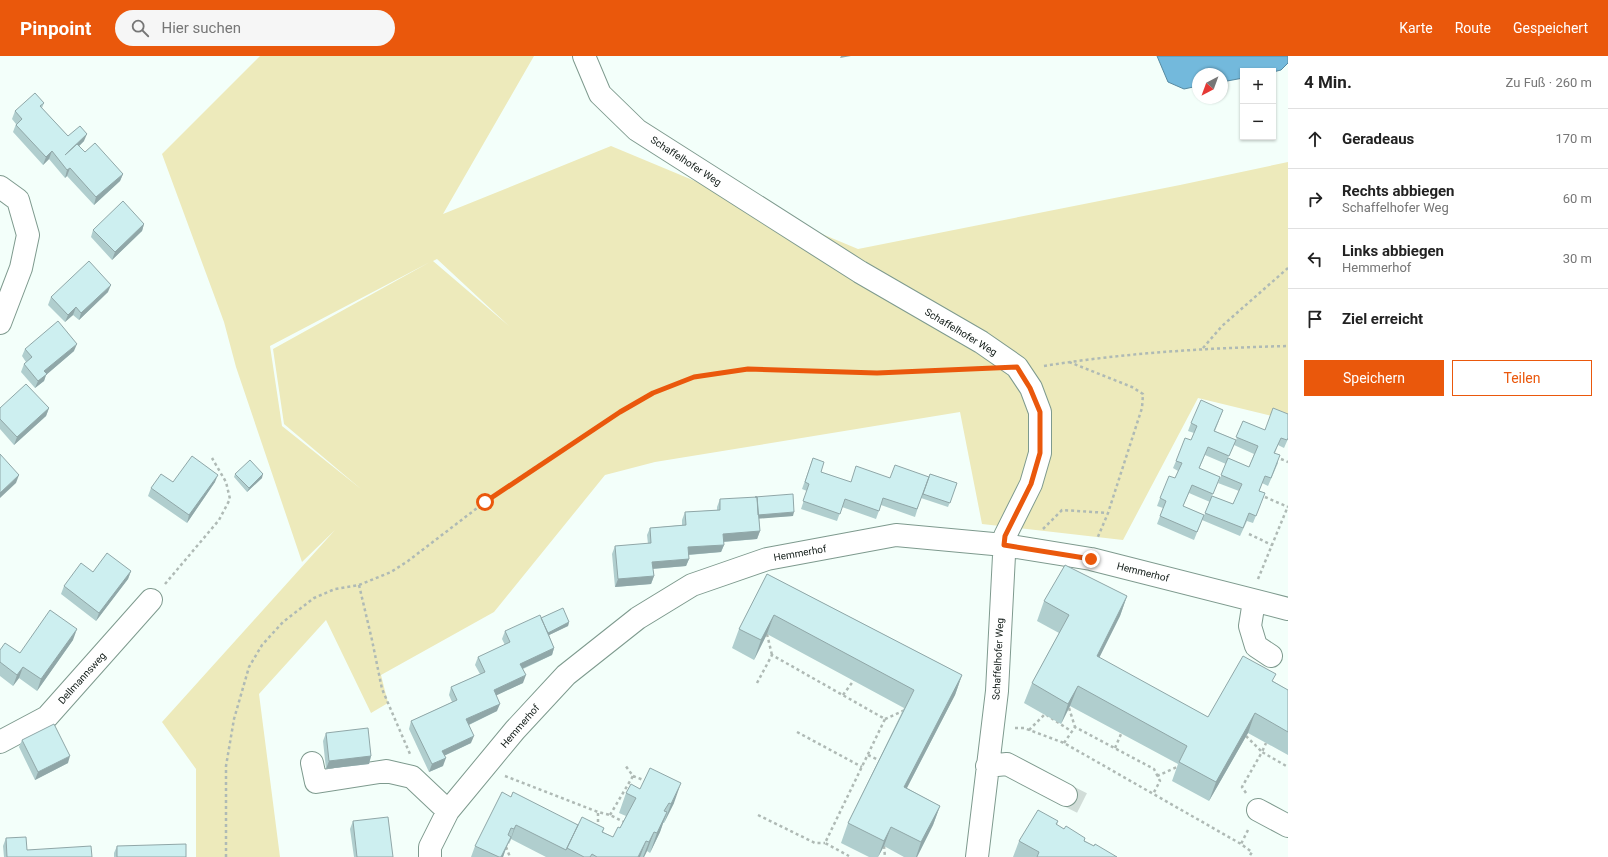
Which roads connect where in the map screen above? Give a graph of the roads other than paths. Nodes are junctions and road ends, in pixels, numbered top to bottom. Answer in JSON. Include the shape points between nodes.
{"nodes":[{"id":1,"x":584,"y":56,"type":"edge"},
{"id":2,"x":0,"y":187,"type":"edge"},
{"id":3,"x":0,"y":323,"type":"edge"},
{"id":4,"x":1004,"y":545,"type":"junction"},
{"id":5,"x":152,"y":600,"type":"road end"},
{"id":6,"x":1252,"y":600,"type":"junction"},
{"id":7,"x":1288,"y":609,"type":"edge"},
{"id":8,"x":1271,"y":656,"type":"dead end"},
{"id":9,"x":0,"y":742,"type":"edge"},
{"id":10,"x":312,"y":763,"type":"dead end"},
{"id":11,"x":987,"y":766,"type":"junction"},
{"id":12,"x":1066,"y":795,"type":"tunnel mouth"},
{"id":13,"x":1258,"y":810,"type":"road end"},
{"id":14,"x":448,"y":811,"type":"junction"},
{"id":15,"x":1288,"y":826,"type":"edge"},
{"id":16,"x":430,"y":857,"type":"edge"},
{"id":17,"x":977,"y":857,"type":"edge"}],
"edges":[{"from":1,"to":4,"type":"street","name":"Schaffelhofer Weg","via":[[600,94],[637,130],[860,272],[981,342],[1017,367],[1030,388],[1040,412],[1040,453],[1031,484],[1005,536]]},
{"from":2,"to":3,"type":"street","via":[[18,200],[28,235],[20,268]]},
{"from":4,"to":6,"type":"street","name":"Hemmerhof","via":[[1091,559]]},
{"from":4,"to":11,"type":"street","name":"Schaffelhofer Weg","via":[[997,691]]},
{"from":4,"to":14,"type":"street","name":"Hemmerhof","via":[[896,535],[767,559],[692,585],[638,618],[566,675],[515,730]]},
{"from":5,"to":9,"type":"street","name":"Dellmannsweg","via":[[47,717]]},
{"from":6,"to":7,"type":"street","name":"Hemmerhof"},
{"from":6,"to":8,"type":"street","via":[[1250,626],[1256,646]]},
{"from":10,"to":14,"type":"street","via":[[316,782],[386,771],[412,777]]},
{"from":11,"to":12,"type":"street","via":[[1007,764]]},
{"from":11,"to":17,"type":"street","name":"Schaffelhofer Weg"},
{"from":13,"to":15,"type":"street"},
{"from":14,"to":16,"type":"street","name":"Hemmerhof","via":[[430,847]]}]}
